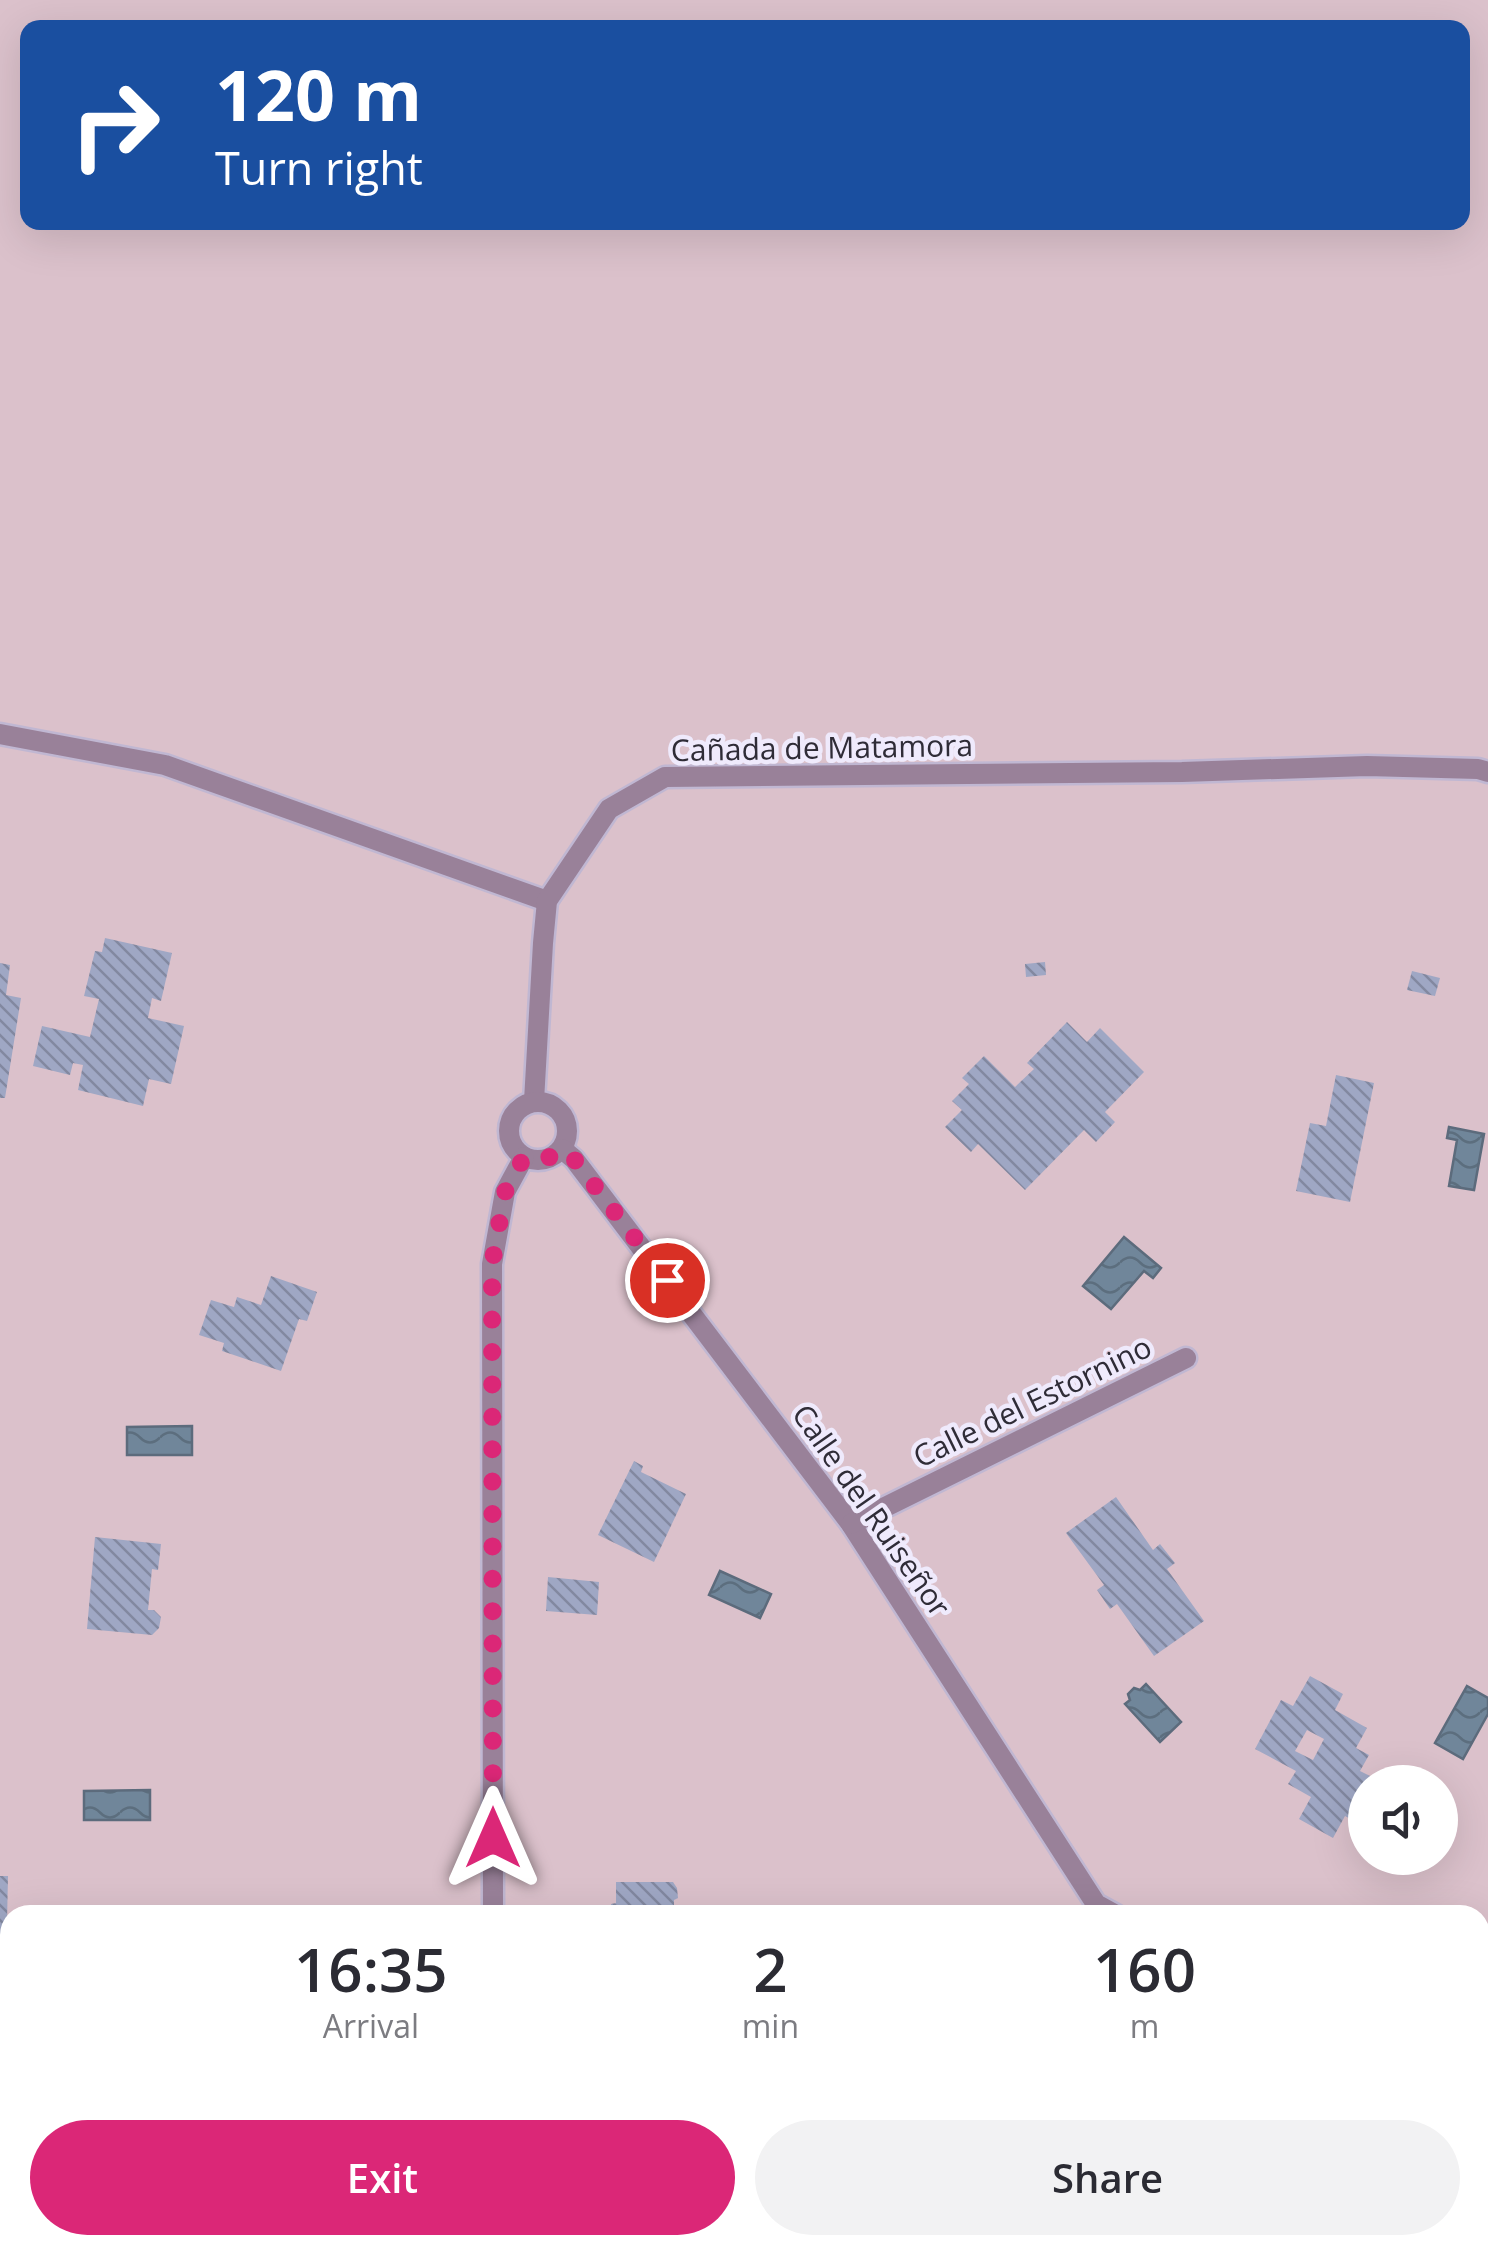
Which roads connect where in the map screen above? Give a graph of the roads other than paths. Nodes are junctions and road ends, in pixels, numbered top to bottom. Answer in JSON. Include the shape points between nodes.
{"nodes":[{"id":1,"x":0,"y":734,"type":"edge"},
{"id":2,"x":1488,"y":772,"type":"edge"},
{"id":3,"x":547,"y":901,"type":"junction"},
{"id":4,"x":534,"y":1101,"type":"junction"},
{"id":5,"x":562,"y":1149,"type":"junction"},
{"id":6,"x":524,"y":1157,"type":"junction"},
{"id":7,"x":1186,"y":1358,"type":"dead end"},
{"id":8,"x":851,"y":1524,"type":"junction"},
{"id":9,"x":493,"y":1905,"type":"edge"},
{"id":10,"x":1098,"y":1905,"type":"edge"}],
"edges":[{"from":1,"to":3,"type":"street","via":[[166,764]]},
{"from":2,"to":3,"type":"street","name":"Cañada de Matamora","via":[[1366,766],[665,776],[609,809]]},
{"from":3,"to":4,"type":"street"},
{"from":4,"to":5,"type":"street","via":[[548,1102],[567,1122]]},
{"from":4,"to":6,"type":"street","via":[[509,1126],[514,1149]]},
{"from":5,"to":6,"type":"street","via":[[551,1158]]},
{"from":5,"to":8,"type":"street","name":"Calle del Ruiseñor"},
{"from":6,"to":9,"type":"street","via":[[505,1192],[492,1264]]},
{"from":7,"to":8,"type":"street","name":"Calle del Estornino"},
{"from":8,"to":10,"type":"street","name":"Calle del Ruiseñor"}]}
